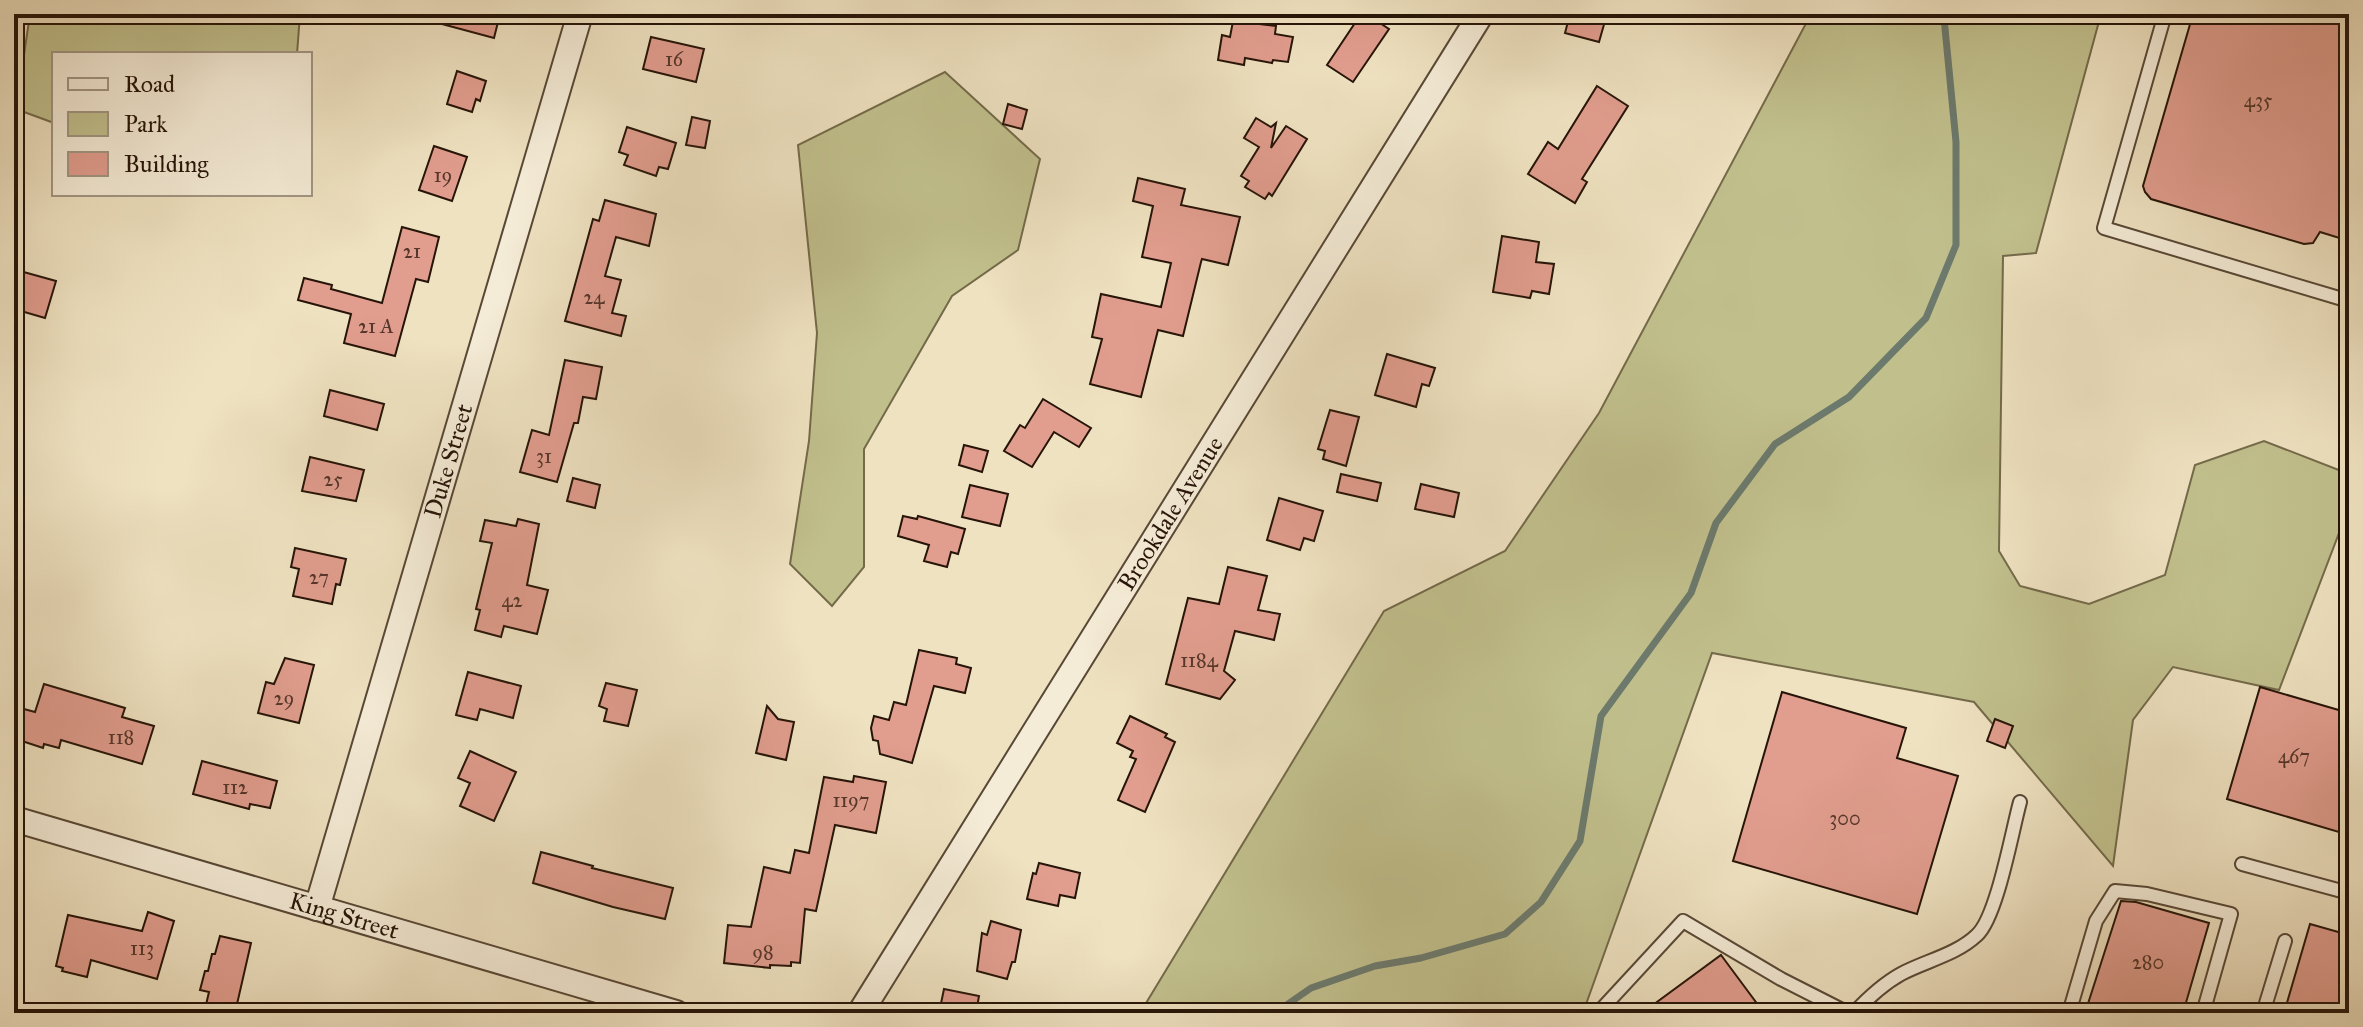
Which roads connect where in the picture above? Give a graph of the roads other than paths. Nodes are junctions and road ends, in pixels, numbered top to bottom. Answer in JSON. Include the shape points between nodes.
{"nodes":[{"id":1,"x":580,"y":14,"type":"edge"},
{"id":2,"x":1481,"y":14,"type":"edge"},
{"id":3,"x":2165,"y":14,"type":"edge"},
{"id":4,"x":2349,"y":301,"type":"edge"},
{"id":5,"x":2020,"y":802,"type":"dead end"},
{"id":6,"x":14,"y":819,"type":"edge"},
{"id":7,"x":2242,"y":864,"type":"dead end"},
{"id":8,"x":2349,"y":893,"type":"edge"},
{"id":9,"x":317,"y":908,"type":"junction"},
{"id":10,"x":2285,"y":941,"type":"dead end"},
{"id":11,"x":676,"y":1013,"type":"edge"},
{"id":12,"x":860,"y":1013,"type":"edge"},
{"id":13,"x":1598,"y":1013,"type":"edge"},
{"id":14,"x":1851,"y":1013,"type":"edge"},
{"id":15,"x":2069,"y":1013,"type":"edge"},
{"id":16,"x":2203,"y":1013,"type":"edge"},
{"id":17,"x":2263,"y":1013,"type":"edge"}],
"edges":[{"from":1,"to":9,"type":"street","name":"Duke Street"},
{"from":2,"to":12,"type":"street","name":"Brookdale Avenue"},
{"from":3,"to":4,"type":"lane","via":[[2104,228]]},
{"from":5,"to":14,"type":"lane","via":[[1989,918],[1978,935],[1900,975]]},
{"from":6,"to":9,"type":"street","name":"King Street"},
{"from":7,"to":8,"type":"lane"},
{"from":9,"to":11,"type":"street","name":"King Street"},
{"from":10,"to":17,"type":"lane"},
{"from":13,"to":14,"type":"lane","via":[[1683,921]]},
{"from":15,"to":16,"type":"lane","via":[[2096,921],[2115,891],[2231,914]]}]}
